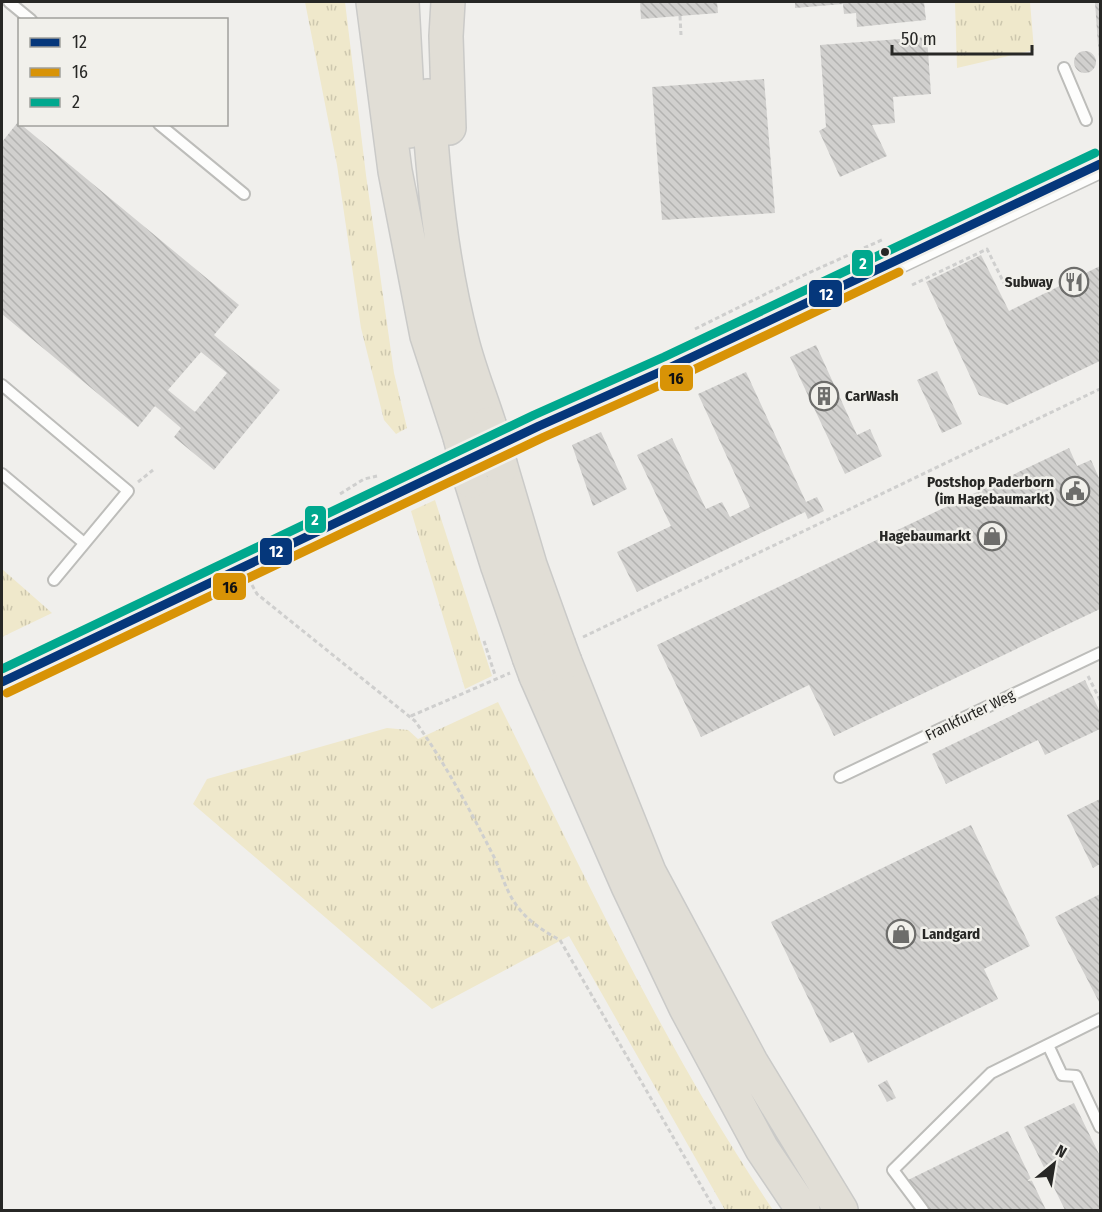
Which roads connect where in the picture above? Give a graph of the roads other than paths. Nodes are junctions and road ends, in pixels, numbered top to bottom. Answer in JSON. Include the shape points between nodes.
{"nodes":[{"id":1,"x":9,"y":2,"type":"edge"},
{"id":2,"x":373,"y":2,"type":"edge"},
{"id":3,"x":402,"y":2,"type":"edge"},
{"id":4,"x":423,"y":2,"type":"edge"},
{"id":5,"x":448,"y":2,"type":"edge"},
{"id":6,"x":29,"y":18,"type":"edge"},
{"id":7,"x":1064,"y":68,"type":"dead end"},
{"id":8,"x":1086,"y":120,"type":"dead end"},
{"id":9,"x":161,"y":126,"type":"edge"},
{"id":10,"x":1101,"y":164,"type":"edge"},
{"id":11,"x":244,"y":194,"type":"dead end"},
{"id":12,"x":2,"y":385,"type":"edge"},
{"id":13,"x":474,"y":430,"type":"junction"},
{"id":14,"x":2,"y":474,"type":"edge"},
{"id":15,"x":84,"y":543,"type":"junction"},
{"id":16,"x":54,"y":580,"type":"dead end"},
{"id":17,"x":1101,"y":653,"type":"edge"},
{"id":18,"x":547,"y":659,"type":"junction"},
{"id":19,"x":2,"y":682,"type":"edge"},
{"id":20,"x":840,"y":777,"type":"dead end"},
{"id":21,"x":1101,"y":1019,"type":"edge"},
{"id":22,"x":1048,"y":1045,"type":"junction"},
{"id":23,"x":1101,"y":1127,"type":"edge"},
{"id":24,"x":803,"y":1210,"type":"edge"},
{"id":25,"x":841,"y":1210,"type":"edge"},
{"id":26,"x":923,"y":1210,"type":"edge"}],
"edges":[{"from":1,"to":6,"type":"lane"},
{"from":2,"to":13,"type":"highway","via":[[395,171],[427,336]]},
{"from":3,"to":13,"type":"highway","via":[[411,158],[424,252]]},
{"from":4,"to":13,"type":"highway","via":[[430,138],[440,225]]},
{"from":5,"to":13,"type":"highway","via":[[447,108]]},
{"from":7,"to":8,"type":"lane"},
{"from":9,"to":11,"type":"lane"},
{"from":10,"to":19,"type":"street"},
{"from":12,"to":15,"type":"lane","via":[[128,490]]},
{"from":13,"to":18,"type":"highway","bridge":true,"via":[[501,467],[530,565]]},
{"from":13,"to":18,"type":"highway","bridge":true,"via":[[471,481],[498,567]]},
{"from":14,"to":15,"type":"lane"},
{"from":15,"to":16,"type":"lane"},
{"from":17,"to":20,"type":"lane","name":"Frankfurter Weg"},
{"from":18,"to":24,"type":"highway","via":[[628,886],[686,1008],[762,1149]]},
{"from":18,"to":25,"type":"highway","via":[[649,872],[751,1062]]},
{"from":21,"to":22,"type":"lane"},
{"from":22,"to":23,"type":"lane","via":[[1062,1075],[1076,1076]]},
{"from":22,"to":26,"type":"lane","via":[[992,1073],[893,1170]]}]}
